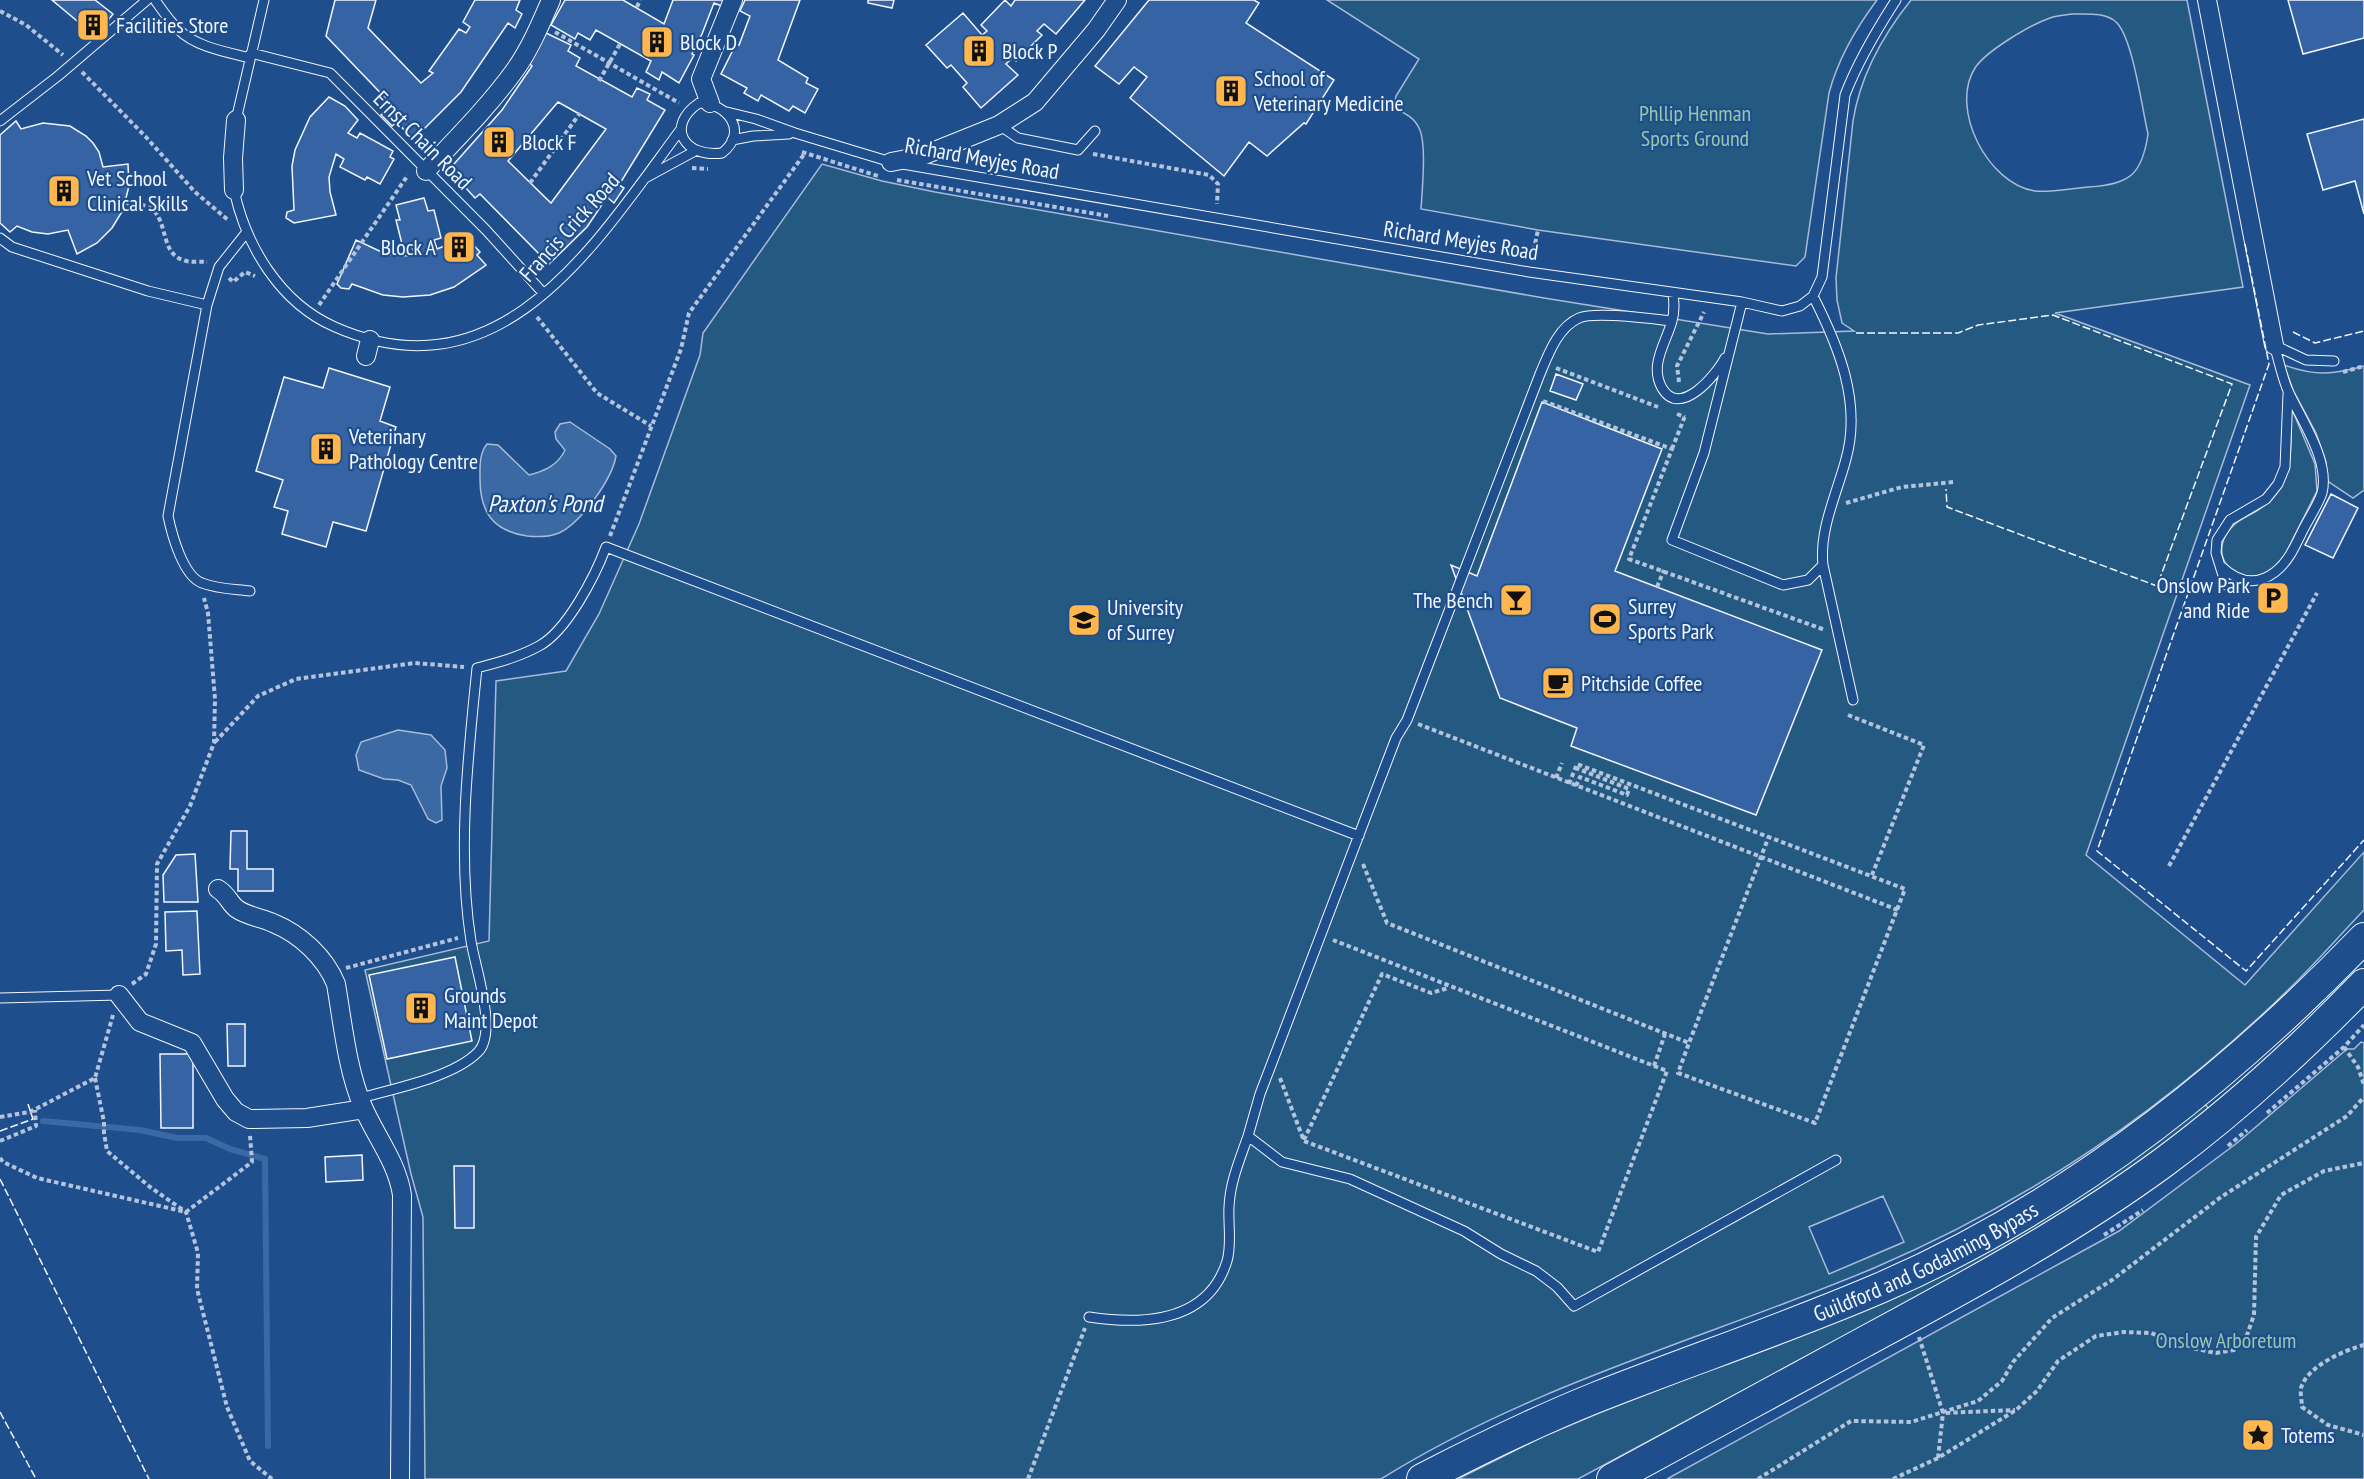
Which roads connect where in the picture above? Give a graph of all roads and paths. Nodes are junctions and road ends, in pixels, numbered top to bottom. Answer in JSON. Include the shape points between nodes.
{"nodes":[{"id":1,"x":147,"y":0,"type":"edge"},
{"id":2,"x":155,"y":0,"type":"edge"},
{"id":3,"x":264,"y":0,"type":"edge"},
{"id":4,"x":551,"y":0,"type":"edge"},
{"id":5,"x":639,"y":0,"type":"edge"},
{"id":6,"x":733,"y":0,"type":"edge"},
{"id":7,"x":1118,"y":0,"type":"edge"},
{"id":8,"x":1896,"y":0,"type":"edge"},
{"id":9,"x":2207,"y":0,"type":"edge"},
{"id":10,"x":637,"y":7,"type":"dead end"},
{"id":11,"x":0,"y":11,"type":"edge"},
{"id":12,"x":540,"y":25,"type":"junction"},
{"id":13,"x":49,"y":44,"type":"dead end"},
{"id":14,"x":620,"y":44,"type":"dead end"},
{"id":15,"x":250,"y":55,"type":"junction"},
{"id":16,"x":609,"y":62,"type":"junction"},
{"id":17,"x":73,"y":63,"type":"junction"},
{"id":18,"x":599,"y":81,"type":"dead end"},
{"id":19,"x":710,"y":103,"type":"junction"},
{"id":20,"x":690,"y":109,"type":"junction"},
{"id":21,"x":727,"y":112,"type":"junction"},
{"id":22,"x":580,"y":113,"type":"dead end"},
{"id":23,"x":236,"y":120,"type":"joint"},
{"id":24,"x":0,"y":121,"type":"edge"},
{"id":25,"x":999,"y":125,"type":"junction"},
{"id":26,"x":681,"y":129,"type":"junction"},
{"id":27,"x":1095,"y":131,"type":"dead end"},
{"id":28,"x":795,"y":133,"type":"junction"},
{"id":29,"x":732,"y":140,"type":"junction"},
{"id":30,"x":796,"y":149,"type":"dead end"},
{"id":31,"x":1078,"y":150,"type":"junction"},
{"id":32,"x":695,"y":151,"type":"junction"},
{"id":33,"x":805,"y":153,"type":"junction"},
{"id":34,"x":422,"y":166,"type":"junction"},
{"id":35,"x":714,"y":169,"type":"dead end"},
{"id":36,"x":682,"y":170,"type":"dead end"},
{"id":37,"x":888,"y":170,"type":"junction"},
{"id":38,"x":644,"y":179,"type":"junction"},
{"id":39,"x":530,"y":183,"type":"dead end"},
{"id":40,"x":234,"y":190,"type":"joint"},
{"id":41,"x":126,"y":203,"type":"dead end"},
{"id":42,"x":1217,"y":211,"type":"dead end"},
{"id":43,"x":1538,"y":230,"type":"dead end"},
{"id":44,"x":246,"y":233,"type":"junction"},
{"id":45,"x":0,"y":238,"type":"edge"},
{"id":46,"x":1531,"y":261,"type":"dead end"},
{"id":47,"x":219,"y":267,"type":"junction"},
{"id":48,"x":232,"y":282,"type":"dead end"},
{"id":49,"x":1673,"y":293,"type":"junction"},
{"id":50,"x":544,"y":294,"type":"junction"},
{"id":51,"x":1813,"y":296,"type":"junction"},
{"id":52,"x":1742,"y":302,"type":"junction"},
{"id":53,"x":207,"y":305,"type":"junction"},
{"id":54,"x":545,"y":310,"type":"dead end"},
{"id":55,"x":1704,"y":312,"type":"dead end"},
{"id":56,"x":311,"y":315,"type":"junction"},
{"id":57,"x":1672,"y":321,"type":"junction"},
{"id":58,"x":1732,"y":343,"type":"junction"},
{"id":59,"x":2274,"y":345,"type":"junction"},
{"id":60,"x":2334,"y":361,"type":"dead end"},
{"id":61,"x":1550,"y":365,"type":"dead end"},
{"id":62,"x":2364,"y":366,"type":"edge"},
{"id":63,"x":2337,"y":374,"type":"dead end"},
{"id":64,"x":1679,"y":382,"type":"dead end"},
{"id":65,"x":2288,"y":391,"type":"junction"},
{"id":66,"x":1664,"y":409,"type":"dead end"},
{"id":67,"x":1674,"y":413,"type":"dead end"},
{"id":68,"x":651,"y":426,"type":"junction"},
{"id":69,"x":1672,"y":449,"type":"dead end"},
{"id":70,"x":1954,"y":482,"type":"dead end"},
{"id":71,"x":1832,"y":507,"type":"junction"},
{"id":72,"x":606,"y":547,"type":"junction"},
{"id":73,"x":1823,"y":565,"type":"junction"},
{"id":74,"x":2222,"y":567,"type":"junction"},
{"id":75,"x":1664,"y":570,"type":"dead end"},
{"id":76,"x":199,"y":582,"type":"junction"},
{"id":77,"x":2226,"y":585,"type":"dead end"},
{"id":78,"x":1657,"y":587,"type":"dead end"},
{"id":79,"x":250,"y":591,"type":"dead end"},
{"id":80,"x":2317,"y":593,"type":"dead end"},
{"id":81,"x":477,"y":668,"type":"junction"},
{"id":82,"x":1853,"y":700,"type":"joint"},
{"id":83,"x":1407,"y":720,"type":"junction"},
{"id":84,"x":214,"y":743,"type":"junction"},
{"id":85,"x":1562,"y":763,"type":"dead end"},
{"id":86,"x":1576,"y":768,"type":"junction"},
{"id":87,"x":1556,"y":778,"type":"junction"},
{"id":88,"x":1569,"y":784,"type":"junction"},
{"id":89,"x":1576,"y":786,"type":"junction"},
{"id":90,"x":1359,"y":836,"type":"junction"},
{"id":91,"x":1769,"y":836,"type":"junction"},
{"id":92,"x":1355,"y":846,"type":"junction"},
{"id":93,"x":1760,"y":858,"type":"junction"},
{"id":94,"x":2169,"y":866,"type":"dead end"},
{"id":95,"x":1872,"y":875,"type":"junction"},
{"id":96,"x":218,"y":889,"type":"dead end"},
{"id":97,"x":1898,"y":910,"type":"junction"},
{"id":98,"x":470,"y":935,"type":"junction"},
{"id":99,"x":1322,"y":936,"type":"junction"},
{"id":100,"x":2364,"y":938,"type":"edge"},
{"id":101,"x":331,"y":973,"type":"junction"},
{"id":102,"x":2364,"y":984,"type":"edge"},
{"id":103,"x":1449,"y":987,"type":"junction"},
{"id":104,"x":119,"y":995,"type":"junction"},
{"id":105,"x":0,"y":998,"type":"edge"},
{"id":106,"x":1665,"y":1034,"type":"junction"},
{"id":107,"x":1689,"y":1043,"type":"junction"},
{"id":108,"x":2344,"y":1047,"type":"dead end"},
{"id":109,"x":1274,"y":1061,"type":"junction"},
{"id":110,"x":1654,"y":1066,"type":"junction"},
{"id":111,"x":95,"y":1078,"type":"junction"},
{"id":112,"x":2364,"y":1085,"type":"edge"},
{"id":113,"x":2364,"y":1097,"type":"edge"},
{"id":114,"x":362,"y":1103,"type":"junction"},
{"id":115,"x":35,"y":1110,"type":"junction"},
{"id":116,"x":0,"y":1117,"type":"edge"},
{"id":117,"x":249,"y":1119,"type":"junction"},
{"id":118,"x":1248,"y":1136,"type":"junction"},
{"id":119,"x":0,"y":1141,"type":"edge"},
{"id":120,"x":1304,"y":1141,"type":"junction"},
{"id":121,"x":0,"y":1158,"type":"edge"},
{"id":122,"x":1836,"y":1160,"type":"dead end"},
{"id":123,"x":2364,"y":1163,"type":"edge"},
{"id":124,"x":186,"y":1212,"type":"junction"},
{"id":125,"x":1089,"y":1317,"type":"joint"},
{"id":126,"x":1918,"y":1336,"type":"dead end"},
{"id":127,"x":2364,"y":1345,"type":"edge"},
{"id":128,"x":2016,"y":1410,"type":"junction"},
{"id":129,"x":1943,"y":1413,"type":"junction"},
{"id":130,"x":2364,"y":1435,"type":"edge"},
{"id":131,"x":1938,"y":1458,"type":"junction"},
{"id":132,"x":272,"y":1479,"type":"edge"},
{"id":133,"x":400,"y":1479,"type":"edge"},
{"id":134,"x":1028,"y":1479,"type":"edge"},
{"id":135,"x":1422,"y":1479,"type":"edge"},
{"id":136,"x":1612,"y":1479,"type":"edge"},
{"id":137,"x":1758,"y":1479,"type":"edge"},
{"id":138,"x":1893,"y":1479,"type":"edge"}],
"edges":[{"from":1,"to":17,"type":"lane"},
{"from":2,"to":15,"type":"lane","name":"Ernst Chain Road","via":[[179,31],[190,38]]},
{"from":3,"to":15,"type":"lane","name":"Francis Crick Road"},
{"from":4,"to":12,"type":"street"},
{"from":5,"to":10,"type":"path"},
{"from":6,"to":19,"type":"street","via":[[701,79]]},
{"from":7,"to":25,"type":"street","via":[[1035,102]]},
{"from":8,"to":51,"type":"lane","via":[[1845,95],[1822,277]]},
{"from":9,"to":59,"type":"street"},
{"from":11,"to":13,"type":"path"},
{"from":12,"to":16,"type":"path"},
{"from":12,"to":34,"type":"street","via":[[516,69],[475,119]]},
{"from":14,"to":16,"type":"path"},
{"from":15,"to":23,"type":"lane","name":"Francis Crick Road"},
{"from":15,"to":34,"type":"lane","name":"Ernst Chain Road","via":[[330,74]]},
{"from":16,"to":18,"type":"path"},
{"from":16,"to":20,"type":"path"},
{"from":17,"to":24,"type":"lane"},
{"from":17,"to":44,"type":"path","via":[[195,192]]},
{"from":19,"to":20,"type":"lane","via":[[699,103]]},
{"from":19,"to":21,"type":"lane"},
{"from":20,"to":26,"type":"lane"},
{"from":21,"to":28,"type":"lane","name":"Richard Meyjes Road"},
{"from":21,"to":29,"type":"lane","via":[[733,125]]},
{"from":22,"to":39,"type":"path"},
{"from":23,"to":40,"type":"street","name":"Francis Crick Road"},
{"from":25,"to":31,"type":"lane","via":[[1018,138]]},
{"from":25,"to":37,"type":"street"},
{"from":26,"to":32,"type":"lane"},
{"from":26,"to":38,"type":"lane","name":"Francis Crick Road"},
{"from":27,"to":31,"type":"lane"},
{"from":28,"to":29,"type":"lane","name":"Richard Meyjes Road"},
{"from":28,"to":37,"type":"lane","name":"Richard Meyjes Road"},
{"from":29,"to":32,"type":"lane","via":[[722,153]]},
{"from":30,"to":33,"type":"path"},
{"from":31,"to":42,"type":"path","via":[[1209,175],[1218,184]]},
{"from":32,"to":38,"type":"lane","name":"Francis Crick Road"},
{"from":33,"to":37,"type":"path"},
{"from":33,"to":68,"type":"path","via":[[689,313],[681,349]]},
{"from":34,"to":50,"type":"lane","name":"Ernst Chain Road"},
{"from":34,"to":56,"type":"path"},
{"from":35,"to":36,"type":"path"},
{"from":37,"to":49,"type":"lane","name":"Richard Meyjes Road"},
{"from":38,"to":50,"type":"lane","name":"Francis Crick Road","via":[[609,225]]},
{"from":40,"to":44,"type":"lane","name":"Francis Crick Road"},
{"from":41,"to":47,"type":"path","via":[[152,210],[170,252],[184,261]]},
{"from":43,"to":46,"type":"path"},
{"from":44,"to":47,"type":"lane"},
{"from":44,"to":56,"type":"lane","name":"Francis Crick Road","via":[[275,278]]},
{"from":45,"to":53,"type":"lane","via":[[12,247],[148,291]]},
{"from":47,"to":48,"type":"path"},
{"from":47,"to":53,"type":"lane"},
{"from":49,"to":52,"type":"lane","name":"Richard Meyjes Road"},
{"from":49,"to":57,"type":"lane"},
{"from":50,"to":56,"type":"lane","name":"Francis Crick Road","via":[[499,326],[468,338],[418,345],[368,348]]},
{"from":51,"to":52,"type":"lane","name":"Richard Meyjes Road","via":[[1800,306],[1782,311]]},
{"from":51,"to":71,"type":"lane","via":[[1840,355],[1848,383],[1850,434]]},
{"from":52,"to":58,"type":"lane"},
{"from":53,"to":76,"type":"lane","via":[[168,516],[174,545]]},
{"from":54,"to":68,"type":"path","via":[[537,317],[597,393]]},
{"from":55,"to":64,"type":"path","via":[[1677,366]]},
{"from":57,"to":58,"type":"lane","via":[[1657,360],[1657,375],[1668,395],[1676,398],[1693,394],[1710,379]]},
{"from":57,"to":83,"type":"lane","via":[[1580,318],[1554,343]]},
{"from":58,"to":73,"type":"lane","via":[[1704,453],[1672,540],[1783,585],[1808,580]]},
{"from":59,"to":60,"type":"lane","via":[[2306,360]]},
{"from":59,"to":65,"type":"lane"},
{"from":61,"to":66,"type":"path"},
{"from":62,"to":63,"type":"path"},
{"from":65,"to":74,"type":"lane","via":[[2285,467],[2266,499],[2230,520],[2223,530],[2216,553]]},
{"from":65,"to":74,"type":"lane","via":[[2321,463],[2322,492],[2288,560],[2270,576],[2244,581]]},
{"from":67,"to":69,"type":"path","via":[[1685,415]]},
{"from":68,"to":72,"type":"path"},
{"from":70,"to":71,"type":"path","via":[[1902,487]]},
{"from":71,"to":73,"type":"lane","via":[[1821,550]]},
{"from":72,"to":81,"type":"lane","via":[[597,572],[580,599],[541,645],[512,659]]},
{"from":72,"to":90,"type":"lane"},
{"from":73,"to":82,"type":"lane"},
{"from":74,"to":77,"type":"lane"},
{"from":75,"to":78,"type":"path"},
{"from":76,"to":79,"type":"lane"},
{"from":76,"to":84,"type":"path","via":[[208,613],[215,699]]},
{"from":80,"to":94,"type":"path"},
{"from":81,"to":84,"type":"path","via":[[415,663],[296,679],[258,696]]},
{"from":81,"to":98,"type":"lane","via":[[465,854]]},
{"from":82,"to":95,"type":"path","via":[[1848,715],[1924,745]]},
{"from":83,"to":87,"type":"path"},
{"from":83,"to":90,"type":"lane","via":[[1396,738]]},
{"from":84,"to":104,"type":"path","via":[[189,806],[157,864],[156,944],[146,974]]},
{"from":85,"to":87,"type":"path"},
{"from":86,"to":88,"type":"path"},
{"from":86,"to":89,"type":"path","via":[[1629,789],[1627,795],[1580,777]]},
{"from":86,"to":91,"type":"path","via":[[1577,764]]},
{"from":87,"to":88,"type":"path"},
{"from":88,"to":89,"type":"path"},
{"from":89,"to":93,"type":"path"},
{"from":90,"to":92,"type":"lane"},
{"from":91,"to":93,"type":"path"},
{"from":91,"to":95,"type":"path"},
{"from":92,"to":99,"type":"lane"},
{"from":92,"to":106,"type":"path","via":[[1387,923]]},
{"from":93,"to":97,"type":"path"},
{"from":93,"to":107,"type":"path"},
{"from":95,"to":97,"type":"path","via":[[1905,889]]},
{"from":96,"to":101,"type":"street","via":[[237,909],[275,923],[298,937]]},
{"from":97,"to":107,"type":"path","via":[[1815,1124],[1678,1073]]},
{"from":98,"to":101,"type":"path"},
{"from":98,"to":114,"type":"lane","via":[[486,1032],[479,1052],[433,1077]]},
{"from":99,"to":103,"type":"path"},
{"from":99,"to":109,"type":"lane"},
{"from":100,"to":135,"type":"highway","name":"Guildford and Godalming Bypass","via":[[2265,1036],[2163,1120],[2092,1171],[1981,1239],[1881,1288],[1546,1419]]},
{"from":101,"to":114,"type":"street"},
{"from":102,"to":136,"type":"highway","name":"Guildford and Godalming Bypass","via":[[2230,1108],[2165,1161],[2091,1211],[1950,1296]]},
{"from":103,"to":110,"type":"path"},
{"from":103,"to":120,"type":"path","via":[[1431,993],[1382,974]]},
{"from":104,"to":105,"type":"lane"},
{"from":104,"to":111,"type":"path"},
{"from":104,"to":117,"type":"street","via":[[140,1022],[192,1043],[225,1099]]},
{"from":106,"to":107,"type":"path"},
{"from":106,"to":110,"type":"path"},
{"from":108,"to":112,"type":"path","via":[[2358,1067]]},
{"from":109,"to":118,"type":"lane"},
{"from":109,"to":120,"type":"path"},
{"from":110,"to":120,"type":"path","via":[[1667,1071],[1598,1252]]},
{"from":111,"to":115,"type":"path"},
{"from":111,"to":124,"type":"path","via":[[107,1151]]},
{"from":113,"to":129,"type":"path","via":[[2347,1116],[2221,1197],[2112,1280],[2052,1318],[2013,1362],[2002,1381],[1978,1401]]},
{"from":114,"to":117,"type":"street","via":[[306,1118]]},
{"from":114,"to":133,"type":"street","via":[[396,1170],[402,1195]]},
{"from":115,"to":116,"type":"path"},
{"from":115,"to":119,"type":"path","via":[[36,1126]]},
{"from":117,"to":124,"type":"path","via":[[252,1162]]},
{"from":118,"to":122,"type":"lane","via":[[1282,1162],[1350,1179],[1464,1231],[1536,1271],[1574,1306]]},
{"from":118,"to":125,"type":"lane","via":[[1229,1205],[1228,1259],[1221,1278],[1202,1300],[1160,1319],[1132,1322]]},
{"from":121,"to":124,"type":"path","via":[[37,1178]]},
{"from":123,"to":128,"type":"path","via":[[2324,1171],[2281,1195],[2256,1237],[2254,1315],[2246,1338],[2234,1350],[2216,1353],[2151,1334],[2096,1336],[2058,1361],[2037,1391]]},
{"from":124,"to":132,"type":"path","via":[[198,1253],[197,1289],[227,1407],[250,1461]]},
{"from":125,"to":134,"type":"path"},
{"from":126,"to":129,"type":"path"},
{"from":127,"to":130,"type":"path","via":[[2346,1350],[2313,1370],[2301,1388],[2302,1407],[2328,1425]]},
{"from":128,"to":129,"type":"path"},
{"from":128,"to":131,"type":"path"},
{"from":129,"to":131,"type":"path"},
{"from":129,"to":137,"type":"path","via":[[1911,1422],[1851,1421]]},
{"from":131,"to":138,"type":"path"}]}
